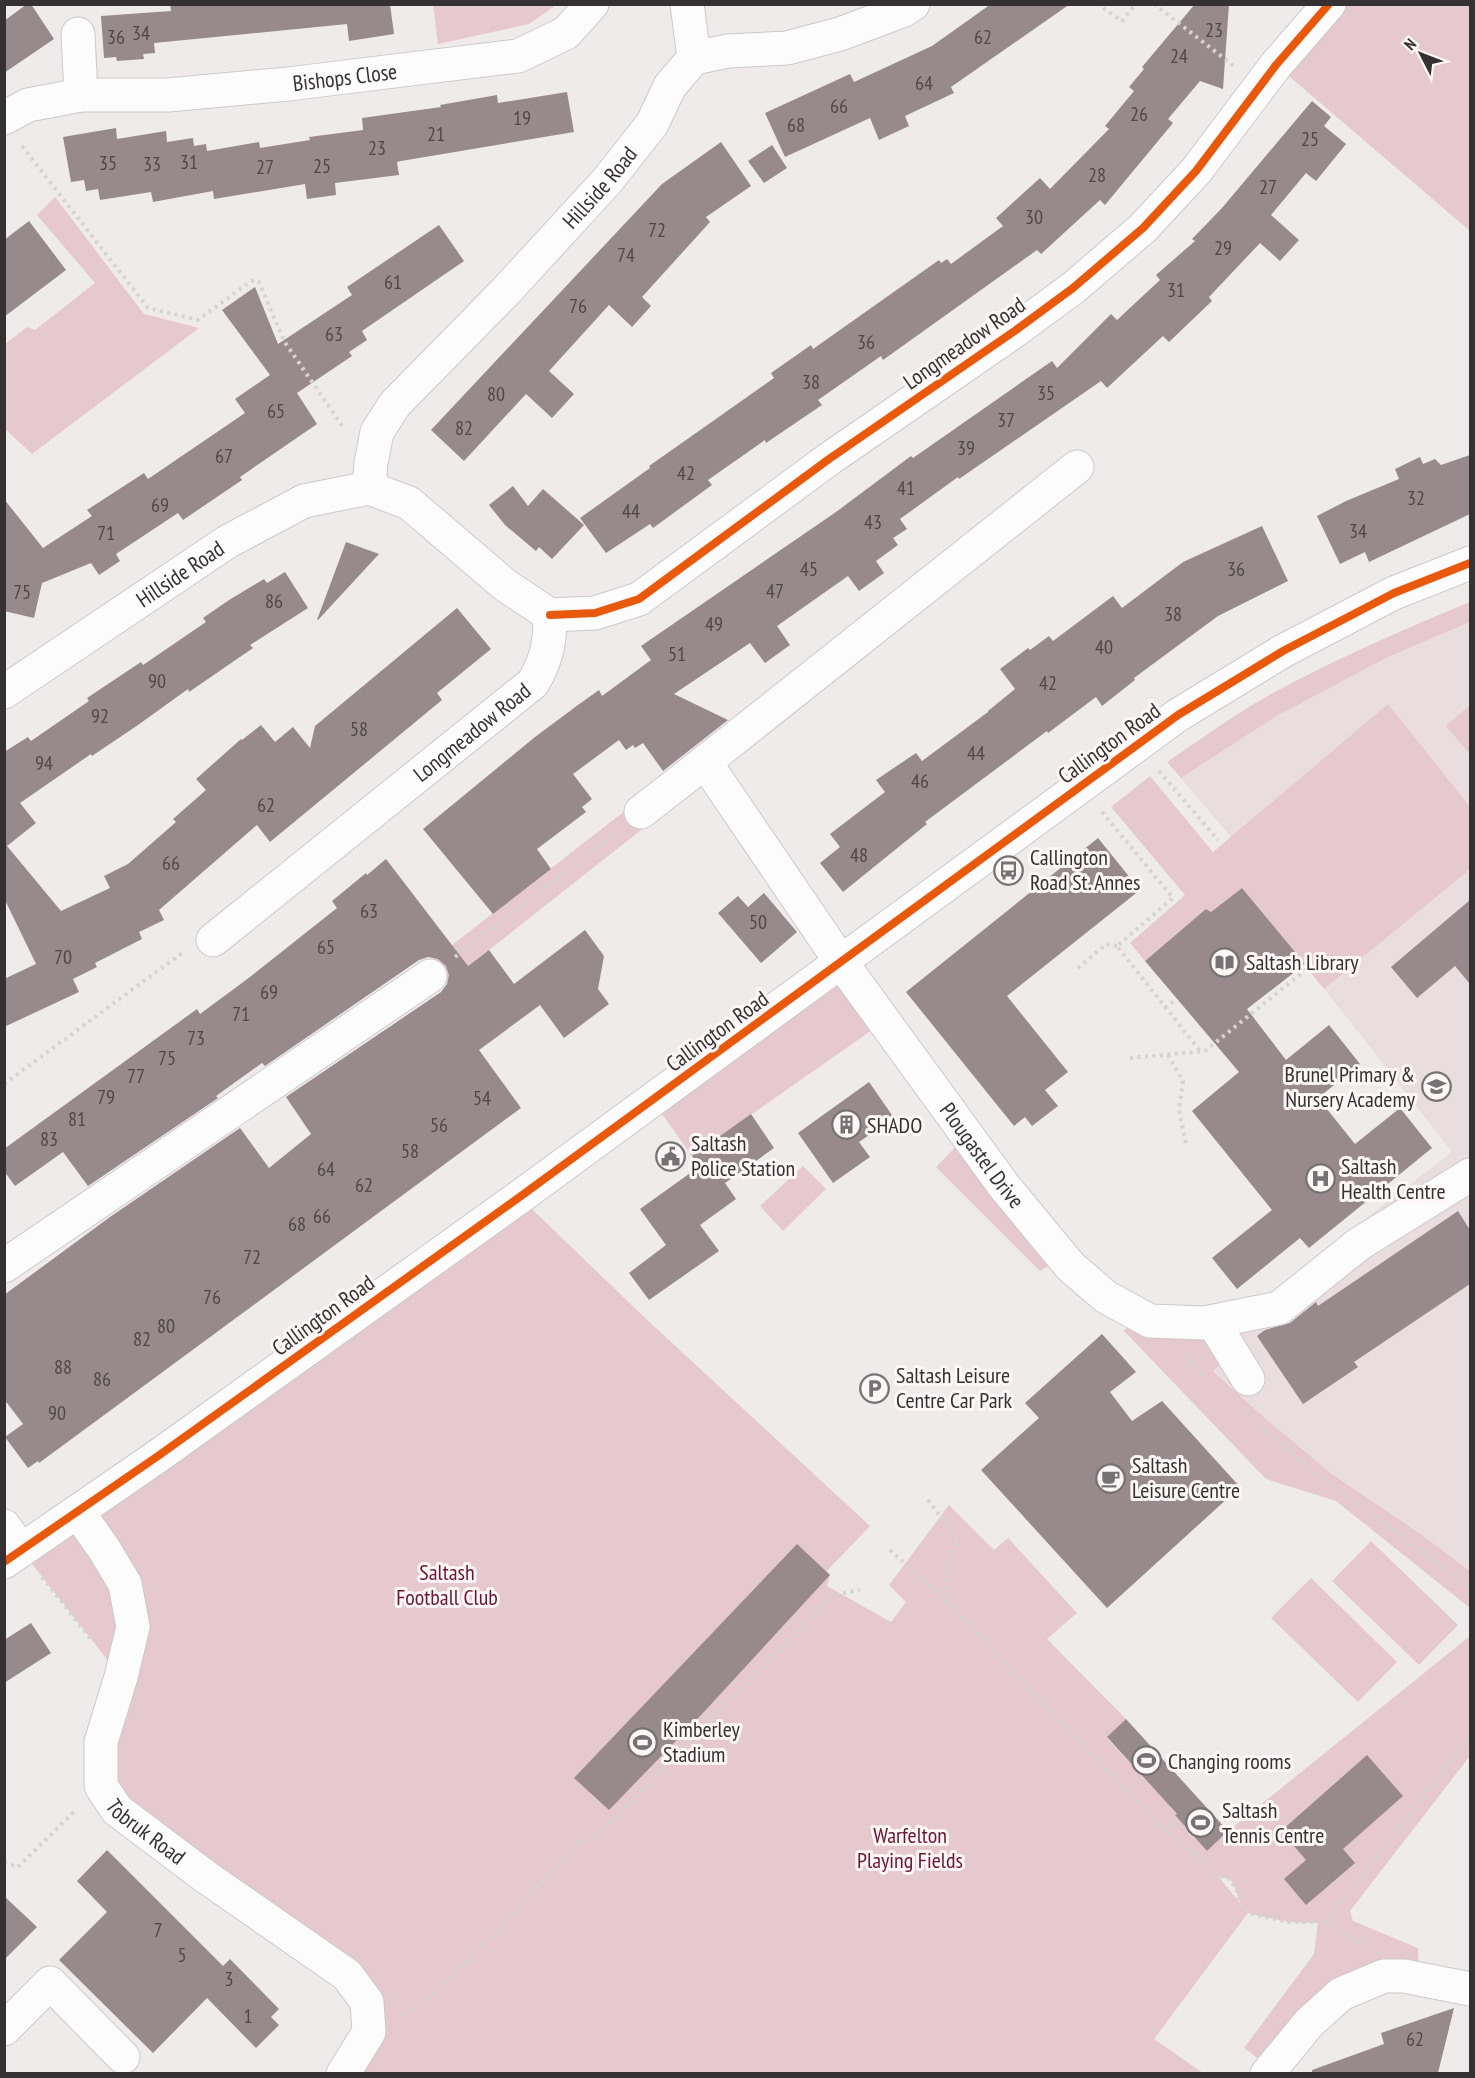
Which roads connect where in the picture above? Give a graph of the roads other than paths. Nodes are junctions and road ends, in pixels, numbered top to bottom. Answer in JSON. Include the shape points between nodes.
{"nodes":[{"id":1,"x":592,"y":4,"type":"edge"},
{"id":2,"x":687,"y":4,"type":"edge"},
{"id":3,"x":913,"y":4,"type":"edge"},
{"id":4,"x":1329,"y":4,"type":"edge"},
{"id":5,"x":78,"y":34,"type":"dead end"},
{"id":6,"x":694,"y":58,"type":"junction"},
{"id":7,"x":81,"y":94,"type":"junction"},
{"id":8,"x":12,"y":130,"type":"edge"},
{"id":9,"x":1077,"y":467,"type":"dead end"},
{"id":10,"x":369,"y":488,"type":"junction"},
{"id":11,"x":1470,"y":563,"type":"edge"},
{"id":12,"x":550,"y":615,"type":"junction"},
{"id":13,"x":4,"y":692,"type":"edge"},
{"id":14,"x":705,"y":762,"type":"junction"},
{"id":15,"x":641,"y":812,"type":"road end"},
{"id":16,"x":212,"y":939,"type":"road end"},
{"id":17,"x":841,"y":962,"type":"junction"},
{"id":18,"x":430,"y":976,"type":"road end"},
{"id":19,"x":1470,"y":1175,"type":"edge"},
{"id":20,"x":4,"y":1266,"type":"edge"},
{"id":21,"x":1213,"y":1322,"type":"junction"},
{"id":22,"x":1245,"y":1394,"type":"road end"},
{"id":23,"x":78,"y":1512,"type":"junction"},
{"id":24,"x":10,"y":1546,"type":"edge"},
{"id":25,"x":1470,"y":1989,"type":"edge"},
{"id":26,"x":4,"y":2029,"type":"edge"},
{"id":27,"x":123,"y":2057,"type":"dead end"},
{"id":28,"x":343,"y":2073,"type":"edge"},
{"id":29,"x":1267,"y":2073,"type":"edge"}],
"edges":[{"from":1,"to":7,"type":"street","name":"Bishops Close","via":[[567,33],[518,56],[288,84],[168,94]]},
{"from":2,"to":6,"type":"street"},
{"from":3,"to":6,"type":"street","via":[[840,34],[787,48],[728,51]]},
{"from":4,"to":12,"type":"street","name":"Longmeadow Road","via":[[1276,65],[1196,171],[1143,228],[1072,288],[639,599],[595,612]]},
{"from":5,"to":7,"type":"street"},
{"from":6,"to":10,"type":"street","name":"Hillside Road","via":[[670,86],[652,124],[607,181],[396,404],[377,432]]},
{"from":7,"to":8,"type":"street","name":"Bishops Close","via":[[28,105]]},
{"from":9,"to":14,"type":"street"},
{"from":10,"to":12,"type":"street","via":[[409,503],[505,585]]},
{"from":10,"to":13,"type":"street","name":"Hillside Road","via":[[304,501],[227,542]]},
{"from":11,"to":17,"type":"street","name":"Callington Road","via":[[1394,593],[1283,651],[1178,715]]},
{"from":12,"to":16,"type":"street","name":"Longmeadow Road","via":[[545,663],[533,683]]},
{"from":14,"to":15,"type":"street"},
{"from":14,"to":17,"type":"street","name":"Plougastel Drive"},
{"from":17,"to":21,"type":"street","name":"Plougastel Drive","via":[[1004,1186],[1071,1267],[1106,1297],[1150,1321]]},
{"from":17,"to":23,"type":"street","name":"Callington Road"},
{"from":18,"to":20,"type":"street"},
{"from":19,"to":21,"type":"street","via":[[1359,1244],[1279,1308]]},
{"from":21,"to":22,"type":"street"},
{"from":23,"to":24,"type":"street","name":"Callington Road"},
{"from":23,"to":28,"type":"street","name":"Tobruk Road","via":[[125,1584],[133,1627],[101,1742],[101,1786],[117,1810],[346,1975],[367,2002],[369,2032]]},
{"from":25,"to":29,"type":"street","via":[[1384,1976],[1341,1994],[1309,2023]]},
{"from":26,"to":27,"type":"street","via":[[50,1983]]}]}
